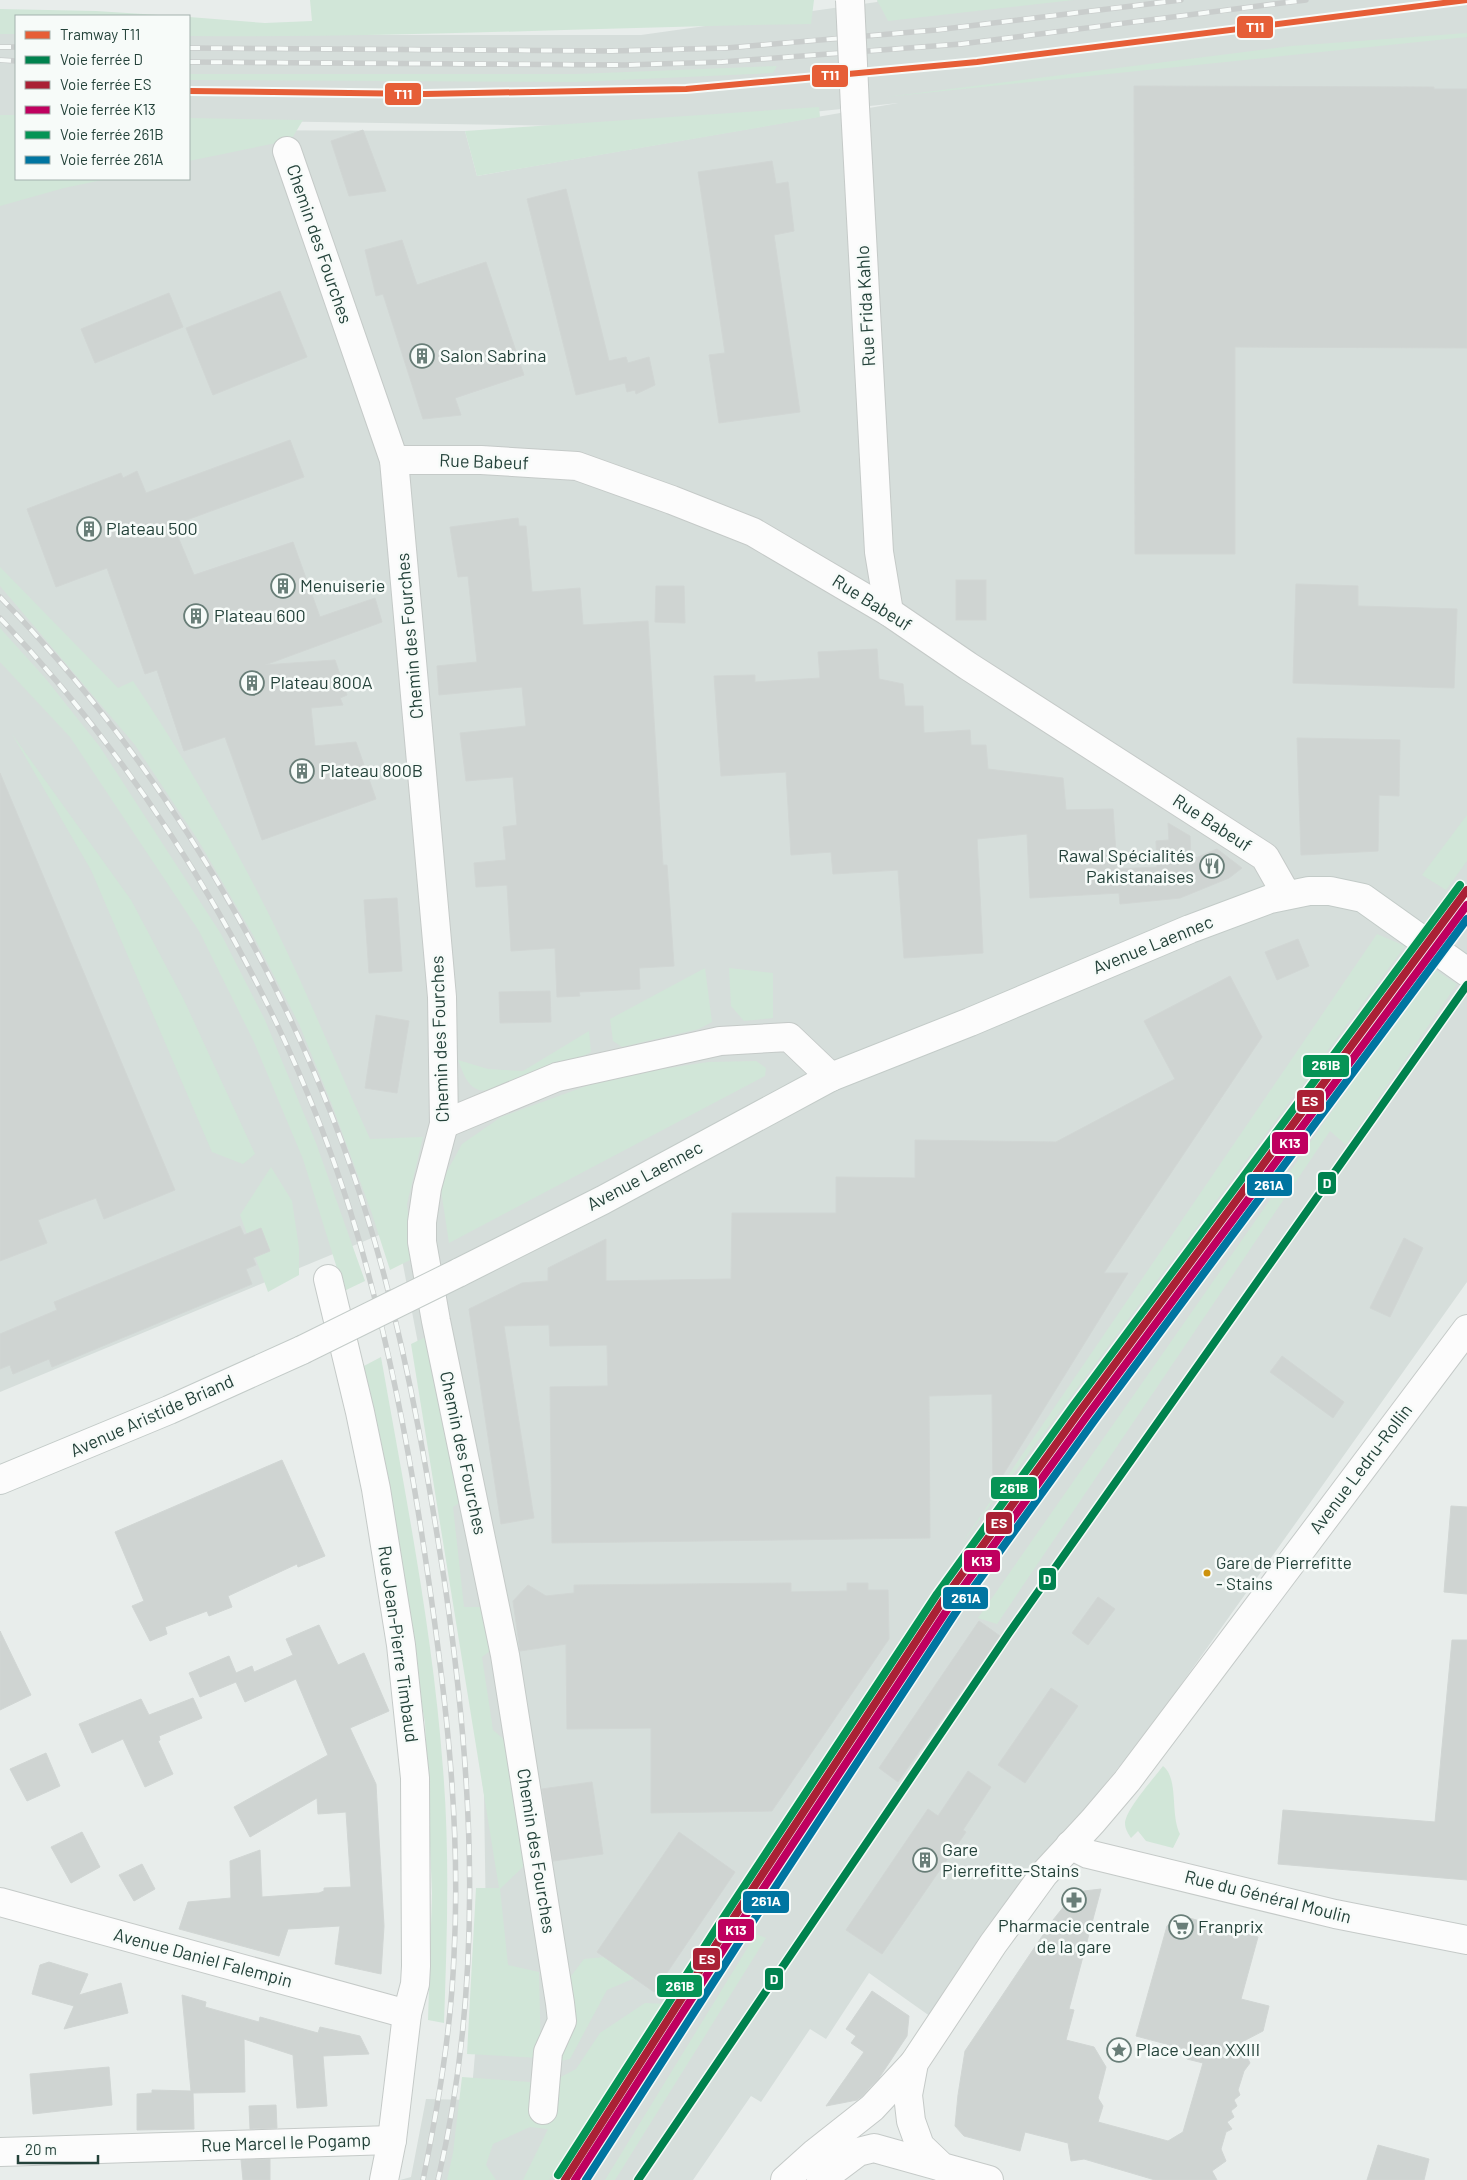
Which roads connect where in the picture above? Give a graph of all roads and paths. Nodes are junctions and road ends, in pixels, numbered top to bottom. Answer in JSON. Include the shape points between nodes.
{"nodes":[{"id":1,"x":850,"y":0,"type":"edge"},
{"id":2,"x":287,"y":151,"type":"dead end"},
{"id":3,"x":394,"y":460,"type":"junction"},
{"id":4,"x":889,"y":612,"type":"junction"},
{"id":5,"x":1286,"y":894,"type":"junction"},
{"id":6,"x":1467,"y":972,"type":"edge"},
{"id":7,"x":831,"y":1077,"type":"junction"},
{"id":8,"x":444,"y":1124,"type":"junction"},
{"id":9,"x":328,"y":1279,"type":"dead end"},
{"id":10,"x":1467,"y":1329,"type":"edge"},
{"id":11,"x":302,"y":1350,"type":"joint"},
{"id":12,"x":0,"y":1480,"type":"edge"},
{"id":13,"x":1070,"y":1846,"type":"junction"},
{"id":14,"x":0,"y":1902,"type":"edge"},
{"id":15,"x":1467,"y":1940,"type":"edge"},
{"id":16,"x":407,"y":2014,"type":"junction"},
{"id":17,"x":914,"y":2064,"type":"junction"},
{"id":18,"x":544,"y":2100,"type":"dead end"},
{"id":19,"x":392,"y":2140,"type":"junction"},
{"id":20,"x":0,"y":2152,"type":"edge"},
{"id":21,"x":942,"y":2168,"type":"junction"},
{"id":22,"x":384,"y":2180,"type":"edge"},
{"id":23,"x":785,"y":2180,"type":"edge"},
{"id":24,"x":821,"y":2180,"type":"edge"},
{"id":25,"x":989,"y":2180,"type":"edge"}],
"edges":[{"from":1,"to":4,"type":"street","name":"Rue Frida Kahlo","bridge":true,"via":[[879,552]]},
{"from":2,"to":3,"type":"street","name":"Chemin des Fourches"},
{"from":3,"to":4,"type":"street","name":"Rue Babeuf","via":[[481,460],[577,466],[753,532]]},
{"from":3,"to":8,"type":"street","name":"Chemin des Fourches","via":[[442,997]]},
{"from":4,"to":5,"type":"street","name":"Rue Babeuf","via":[[1265,857]]},
{"from":5,"to":6,"type":"street","name":"Avenue Laennec","via":[[1330,891],[1362,898]]},
{"from":5,"to":7,"type":"street","name":"Avenue Laennec","via":[[1190,929]]},
{"from":7,"to":8,"type":"street","via":[[788,1037],[720,1041],[557,1077]]},
{"from":7,"to":11,"type":"street","name":"Avenue Laennec","bridge":true,"via":[[603,1200]]},
{"from":8,"to":18,"type":"street","name":"Chemin des Fourches","via":[[426,1188],[422,1242],[505,1655],[560,2002],[562,2021],[548,2052]]},
{"from":9,"to":16,"type":"street","name":"Rue Jean-Pierre Timbaud","via":[[376,1489],[409,1704],[415,1778],[416,1966]]},
{"from":10,"to":13,"type":"street","name":"Avenue Ledru-Rollin","via":[[1184,1707]]},
{"from":11,"to":12,"type":"street","name":"Avenue Aristide Briand","via":[[160,1414]]},
{"from":13,"to":15,"type":"street","name":"Rue du Général Moulin","via":[[1088,1854],[1335,1914]]},
{"from":13,"to":17,"type":"street","name":"Avenue Ledru-Rollin","via":[[1044,1874],[1004,1928]]},
{"from":14,"to":16,"type":"street","name":"Avenue Daniel Falempin"},
{"from":16,"to":19,"type":"street","name":"Rue Jean-Pierre Timbaud"},
{"from":17,"to":21,"type":"street","via":[[908,2095],[911,2121],[920,2146]]},
{"from":17,"to":23,"type":"street","via":[[872,2108]]},
{"from":19,"to":20,"type":"street","name":"Rue Marcel le Pogamp"},
{"from":19,"to":22,"type":"street","name":"Rue Jean-Pierre Timbaud"},
{"from":21,"to":24,"type":"street","via":[[874,2148],[858,2152]]},
{"from":21,"to":25,"type":"street"}]}
